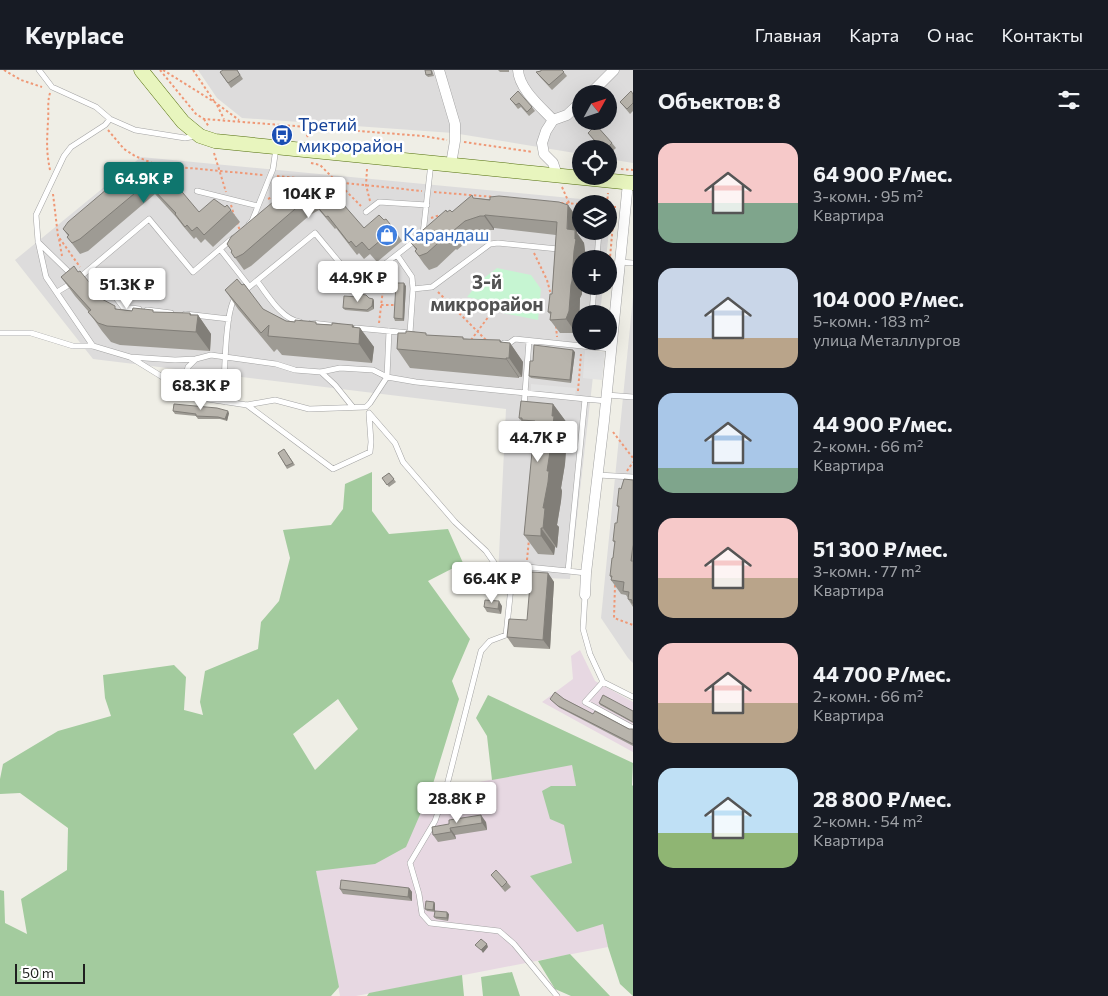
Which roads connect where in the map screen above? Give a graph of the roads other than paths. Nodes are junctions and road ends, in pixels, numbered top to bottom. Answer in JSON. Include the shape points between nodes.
{"nodes":[{"id":1,"x":39,"y":70,"type":"edge"},
{"id":2,"x":141,"y":70,"type":"edge"},
{"id":3,"x":439,"y":70,"type":"edge"},
{"id":4,"x":518,"y":70,"type":"edge"},
{"id":5,"x":614,"y":70,"type":"edge"},
{"id":6,"x":599,"y":85,"type":"edge"},
{"id":7,"x":572,"y":110,"type":"edge"},
{"id":8,"x":110,"y":118,"type":"junction"},
{"id":9,"x":554,"y":120,"type":"junction"},
{"id":10,"x":200,"y":136,"type":"junction"},
{"id":11,"x":276,"y":148,"type":"junction"},
{"id":12,"x":431,"y":162,"type":"junction"},
{"id":13,"x":451,"y":164,"type":"junction"},
{"id":14,"x":557,"y":176,"type":"junction"},
{"id":15,"x":631,"y":183,"type":"edge"},
{"id":16,"x":197,"y":192,"type":"dead end"},
{"id":17,"x":427,"y":205,"type":"junction"},
{"id":18,"x":258,"y":206,"type":"junction"},
{"id":19,"x":366,"y":212,"type":"road end"},
{"id":20,"x":246,"y":226,"type":"edge"},
{"id":21,"x":240,"y":231,"type":"edge"},
{"id":22,"x":38,"y":241,"type":"junction"},
{"id":23,"x":220,"y":249,"type":"junction"},
{"id":24,"x":558,"y":249,"type":"edge"},
{"id":25,"x":617,"y":252,"type":"edge"},
{"id":26,"x":398,"y":255,"type":"junction"},
{"id":27,"x":617,"y":262,"type":"edge"},
{"id":28,"x":633,"y":263,"type":"edge"},
{"id":29,"x":92,"y":267,"type":"junction"},
{"id":30,"x":77,"y":280,"type":"junction"},
{"id":31,"x":257,"y":280,"type":"junction"},
{"id":32,"x":249,"y":286,"type":"junction"},
{"id":33,"x":413,"y":289,"type":"junction"},
{"id":34,"x":57,"y":292,"type":"junction"},
{"id":35,"x":229,"y":319,"type":"junction"},
{"id":36,"x":340,"y":326,"type":"edge"},
{"id":37,"x":350,"y":327,"type":"edge"},
{"id":38,"x":389,"y":331,"type":"junction"},
{"id":39,"x":0,"y":333,"type":"edge"},
{"id":40,"x":410,"y":333,"type":"junction"},
{"id":41,"x":419,"y":334,"type":"edge"},
{"id":42,"x":529,"y":341,"type":"junction"},
{"id":43,"x":488,"y":342,"type":"edge"},
{"id":44,"x":572,"y":345,"type":"edge"},
{"id":45,"x":93,"y":346,"type":"junction"},
{"id":46,"x":611,"y":350,"type":"edge"},
{"id":47,"x":130,"y":357,"type":"junction"},
{"id":48,"x":226,"y":357,"type":"junction"},
{"id":49,"x":196,"y":359,"type":"junction"},
{"id":50,"x":321,"y":372,"type":"junction"},
{"id":51,"x":386,"y":376,"type":"junction"},
{"id":52,"x":182,"y":389,"type":"junction"},
{"id":53,"x":525,"y":394,"type":"junction"},
{"id":54,"x":633,"y":397,"type":"edge"},
{"id":55,"x":606,"y":398,"type":"junction"},
{"id":56,"x":585,"y":399,"type":"junction"},
{"id":57,"x":226,"y":402,"type":"junction"},
{"id":58,"x":247,"y":405,"type":"junction"},
{"id":59,"x":352,"y":406,"type":"junction"},
{"id":60,"x":366,"y":406,"type":"junction"},
{"id":61,"x":369,"y":413,"type":"junction"},
{"id":62,"x":536,"y":453,"type":"edge"},
{"id":63,"x":598,"y":475,"type":"junction"},
{"id":64,"x":633,"y":478,"type":"edge"},
{"id":65,"x":507,"y":565,"type":"dead end"},
{"id":66,"x":568,"y":571,"type":"junction"},
{"id":67,"x":586,"y":573,"type":"junction"},
{"id":68,"x":585,"y":595,"type":"joint"},
{"id":69,"x":603,"y":682,"type":"junction"},
{"id":70,"x":633,"y":698,"type":"edge"},
{"id":71,"x":633,"y":728,"type":"edge"},
{"id":72,"x":557,"y":996,"type":"edge"}],
"edges":[{"from":1,"to":8,"type":"lane","via":[[52,86],[96,107]]},
{"from":2,"to":10,"type":"street","via":[[183,122]]},
{"from":3,"to":13,"type":"street","via":[[455,124]]},
{"from":4,"to":9,"type":"street","via":[[528,93]]},
{"from":5,"to":6,"type":"street"},
{"from":7,"to":9,"type":"street"},
{"from":8,"to":10,"type":"lane","via":[[136,130],[185,138]]},
{"from":8,"to":22,"type":"lane","via":[[64,156],[36,214]]},
{"from":9,"to":14,"type":"street","via":[[542,143],[544,154],[553,163]]},
{"from":10,"to":11,"type":"street","via":[[226,144]]},
{"from":11,"to":12,"type":"street"},
{"from":11,"to":18,"type":"lane"},
{"from":12,"to":13,"type":"street"},
{"from":12,"to":17,"type":"lane"},
{"from":13,"to":14,"type":"street"},
{"from":14,"to":15,"type":"street"},
{"from":15,"to":25,"type":"street"},
{"from":16,"to":18,"type":"lane"},
{"from":17,"to":19,"type":"lane","via":[[379,202]]},
{"from":17,"to":26,"type":"lane","via":[[423,234]]},
{"from":18,"to":20,"type":"lane","via":[[252,221]]},
{"from":21,"to":23,"type":"lane"},
{"from":22,"to":30,"type":"lane"},
{"from":22,"to":34,"type":"lane","via":[[46,277]]},
{"from":23,"to":29,"type":"lane","via":[[193,272],[149,219]]},
{"from":23,"to":32,"type":"lane"},
{"from":24,"to":33,"type":"lane","via":[[490,244],[432,287]]},
{"from":26,"to":31,"type":"lane","via":[[358,285],[315,233]]},
{"from":26,"to":33,"type":"lane","via":[[412,277]]},
{"from":27,"to":28,"type":"lane"},
{"from":29,"to":30,"type":"lane"},
{"from":29,"to":35,"type":"lane","via":[[123,308]]},
{"from":30,"to":34,"type":"lane"},
{"from":31,"to":32,"type":"lane"},
{"from":31,"to":36,"type":"lane","via":[[285,316],[293,321]]},
{"from":32,"to":35,"type":"lane","via":[[232,301]]},
{"from":33,"to":40,"type":"lane"},
{"from":34,"to":45,"type":"lane"},
{"from":35,"to":48,"type":"lane"},
{"from":37,"to":38,"type":"lane"},
{"from":38,"to":40,"type":"lane"},
{"from":38,"to":51,"type":"lane"},
{"from":39,"to":45,"type":"lane","via":[[31,333],[73,346]]},
{"from":40,"to":41,"type":"lane"},
{"from":42,"to":43,"type":"lane"},
{"from":42,"to":44,"type":"lane"},
{"from":42,"to":53,"type":"lane"},
{"from":45,"to":47,"type":"lane"},
{"from":46,"to":55,"type":"street"},
{"from":47,"to":49,"type":"lane"},
{"from":47,"to":52,"type":"lane"},
{"from":48,"to":49,"type":"lane","via":[[211,355]]},
{"from":48,"to":50,"type":"lane"},
{"from":48,"to":57,"type":"lane"},
{"from":49,"to":52,"type":"lane","via":[[188,367]]},
{"from":50,"to":51,"type":"lane","via":[[340,368],[373,370]]},
{"from":50,"to":59,"type":"lane"},
{"from":51,"to":53,"type":"lane"},
{"from":51,"to":60,"type":"lane"},
{"from":52,"to":57,"type":"lane","via":[[201,398]]},
{"from":53,"to":56,"type":"lane"},
{"from":53,"to":62,"type":"lane","via":[[522,435]]},
{"from":54,"to":55,"type":"lane"},
{"from":55,"to":56,"type":"lane"},
{"from":55,"to":63,"type":"street"},
{"from":56,"to":66,"type":"lane"},
{"from":57,"to":58,"type":"lane"},
{"from":58,"to":59,"type":"lane","via":[[275,400],[309,409]]},
{"from":58,"to":61,"type":"lane","via":[[333,469],[370,452]]},
{"from":59,"to":60,"type":"lane"},
{"from":60,"to":61,"type":"lane"},
{"from":61,"to":72,"type":"lane","via":[[395,443],[403,462],[455,522],[486,551],[511,587],[506,635],[490,641],[481,651],[446,789],[435,821],[410,863],[422,914],[430,924],[499,931],[514,944]]},
{"from":63,"to":64,"type":"lane"},
{"from":63,"to":67,"type":"street"},
{"from":65,"to":66,"type":"lane"},
{"from":66,"to":67,"type":"lane"},
{"from":67,"to":68,"type":"street"},
{"from":68,"to":69,"type":"lane","via":[[583,629]]},
{"from":69,"to":70,"type":"lane"},
{"from":69,"to":71,"type":"lane","via":[[585,702]]}]}
